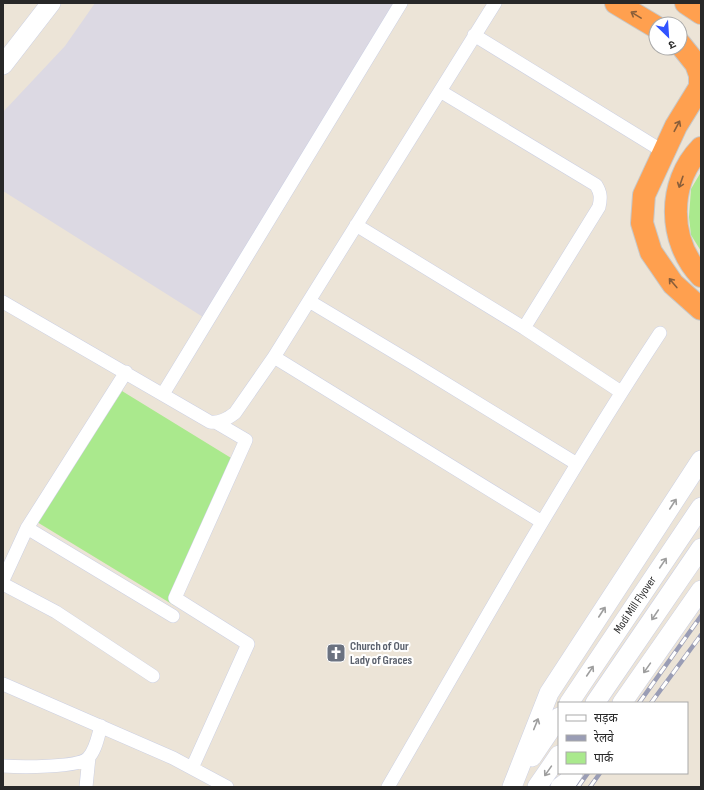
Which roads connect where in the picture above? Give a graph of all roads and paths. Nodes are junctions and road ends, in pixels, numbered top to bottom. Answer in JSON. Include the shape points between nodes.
{"nodes":[{"id":1,"x":51,"y":3,"type":"edge"},
{"id":2,"x":401,"y":3,"type":"edge"},
{"id":3,"x":495,"y":3,"type":"edge"},
{"id":4,"x":616,"y":3,"type":"edge"},
{"id":5,"x":686,"y":3,"type":"edge"},
{"id":6,"x":701,"y":13,"type":"edge"},
{"id":7,"x":648,"y":22,"type":"edge"},
{"id":8,"x":474,"y":36,"type":"junction"},
{"id":9,"x":688,"y":48,"type":"edge"},
{"id":10,"x":688,"y":54,"type":"edge"},
{"id":11,"x":701,"y":55,"type":"edge"},
{"id":12,"x":3,"y":65,"type":"edge"},
{"id":13,"x":440,"y":91,"type":"junction"},
{"id":14,"x":701,"y":148,"type":"edge"},
{"id":15,"x":664,"y":152,"type":"junction"},
{"id":16,"x":356,"y":225,"type":"junction"},
{"id":17,"x":701,"y":276,"type":"edge"},
{"id":18,"x":309,"y":301,"type":"junction"},
{"id":19,"x":4,"y":305,"type":"edge"},
{"id":20,"x":701,"y":309,"type":"edge"},
{"id":21,"x":524,"y":328,"type":"junction"},
{"id":22,"x":660,"y":333,"type":"dead end"},
{"id":23,"x":274,"y":357,"type":"junction"},
{"id":24,"x":126,"y":372,"type":"junction"},
{"id":25,"x":621,"y":392,"type":"junction"},
{"id":26,"x":163,"y":394,"type":"junction"},
{"id":27,"x":217,"y":423,"type":"junction"},
{"id":28,"x":701,"y":460,"type":"edge"},
{"id":29,"x":577,"y":464,"type":"junction"},
{"id":30,"x":701,"y":507,"type":"edge"},
{"id":31,"x":542,"y":522,"type":"junction"},
{"id":32,"x":27,"y":528,"type":"junction"},
{"id":33,"x":701,"y":548,"type":"edge"},
{"id":34,"x":3,"y":580,"type":"edge"},
{"id":35,"x":3,"y":584,"type":"edge"},
{"id":36,"x":701,"y":590,"type":"edge"},
{"id":37,"x":173,"y":616,"type":"dead end"},
{"id":38,"x":153,"y":676,"type":"dead end"},
{"id":39,"x":3,"y":684,"type":"edge"},
{"id":40,"x":570,"y":702,"type":"edge"},
{"id":41,"x":596,"y":702,"type":"edge"},
{"id":42,"x":623,"y":702,"type":"edge"},
{"id":43,"x":558,"y":718,"type":"edge"},
{"id":44,"x":101,"y":726,"type":"junction"},
{"id":45,"x":558,"y":756,"type":"edge"},
{"id":46,"x":89,"y":757,"type":"junction"},
{"id":47,"x":3,"y":766,"type":"edge"},
{"id":48,"x":192,"y":768,"type":"junction"},
{"id":49,"x":572,"y":774,"type":"edge"},
{"id":50,"x":86,"y":787,"type":"edge"},
{"id":51,"x":227,"y":787,"type":"edge"},
{"id":52,"x":388,"y":787,"type":"edge"},
{"id":53,"x":512,"y":787,"type":"edge"},
{"id":54,"x":537,"y":787,"type":"edge"},
{"id":55,"x":560,"y":787,"type":"edge"}],
"edges":[{"from":1,"to":12,"type":"main road"},
{"from":2,"to":26,"type":"street"},
{"from":3,"to":8,"type":"street"},
{"from":7,"to":4,"type":"highway","one_way":true},
{"from":5,"to":6,"type":"highway"},
{"from":8,"to":13,"type":"street"},
{"from":8,"to":15,"type":"street"},
{"from":9,"to":11,"type":"highway"},
{"from":15,"to":10,"type":"highway","one_way":true,"via":[[676,126],[700,87],[700,75]]},
{"from":13,"to":16,"type":"street"},
{"from":13,"to":21,"type":"street","via":[[596,185],[599,191],[599,207]]},
{"from":14,"to":17,"type":"highway","one_way":true,"via":[[682,179],[676,213],[682,246]]},
{"from":20,"to":15,"type":"highway","one_way":true,"via":[[673,284],[651,252],[642,223],[644,195]]},
{"from":16,"to":18,"type":"street"},
{"from":16,"to":21,"type":"street"},
{"from":18,"to":23,"type":"street"},
{"from":18,"to":29,"type":"street"},
{"from":19,"to":24,"type":"street"},
{"from":21,"to":25,"type":"street"},
{"from":22,"to":25,"type":"street"},
{"from":23,"to":27,"type":"street","via":[[235,413]]},
{"from":23,"to":31,"type":"street"},
{"from":24,"to":26,"type":"street"},
{"from":24,"to":32,"type":"street"},
{"from":25,"to":29,"type":"street"},
{"from":26,"to":27,"type":"street","via":[[210,422]]},
{"from":27,"to":48,"type":"street","via":[[246,440],[175,598],[248,644]]},
{"from":53,"to":28,"type":"main road","one_way":true,"via":[[549,693]]},
{"from":29,"to":31,"type":"street"},
{"from":40,"to":30,"type":"main road","name":"Modi Mill Flyover","one_way":true},
{"from":31,"to":52,"type":"street"},
{"from":32,"to":34,"type":"street"},
{"from":32,"to":37,"type":"street"},
{"from":33,"to":41,"type":"main road","name":"Modi Mill Flyover","one_way":true},
{"from":35,"to":38,"type":"street","via":[[56,612]]},
{"from":36,"to":42,"type":"main road","one_way":true},
{"from":39,"to":44,"type":"street"},
{"from":43,"to":53,"type":"main road"},
{"from":44,"to":46,"type":"street"},
{"from":44,"to":48,"type":"street"},
{"from":45,"to":54,"type":"main road","one_way":true},
{"from":46,"to":47,"type":"street","via":[[83,762],[68,765]]},
{"from":46,"to":50,"type":"street"},
{"from":48,"to":51,"type":"street"},
{"from":49,"to":55,"type":"main road"}]}
